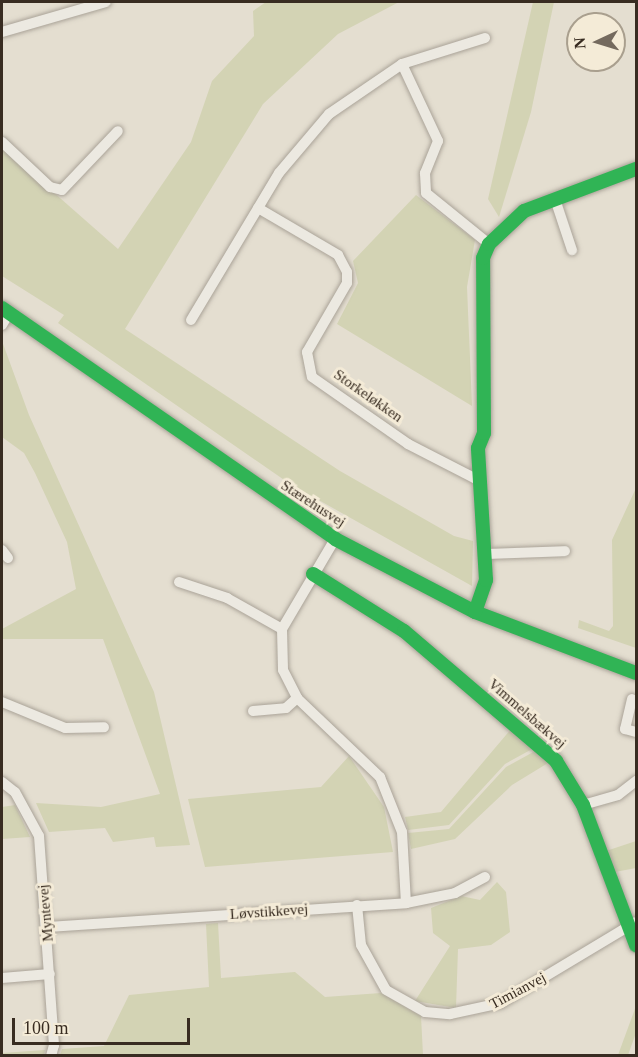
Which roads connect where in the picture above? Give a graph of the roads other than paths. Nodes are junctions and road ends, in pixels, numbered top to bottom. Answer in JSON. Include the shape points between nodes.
{"nodes":[{"id":1,"x":106,"y":2,"type":"edge"},
{"id":2,"x":2,"y":32,"type":"edge"},
{"id":3,"x":485,"y":38,"type":"dead end"},
{"id":4,"x":402,"y":64,"type":"junction"},
{"id":5,"x":118,"y":131,"type":"dead end"},
{"id":6,"x":2,"y":142,"type":"edge"},
{"id":7,"x":636,"y":169,"type":"edge"},
{"id":8,"x":555,"y":199,"type":"junction"},
{"id":9,"x":258,"y":208,"type":"junction"},
{"id":10,"x":489,"y":244,"type":"junction"},
{"id":11,"x":572,"y":250,"type":"dead end"},
{"id":12,"x":5,"y":310,"type":"edge"},
{"id":13,"x":191,"y":320,"type":"dead end"},
{"id":14,"x":2,"y":325,"type":"edge"},
{"id":15,"x":480,"y":482,"type":"junction"},
{"id":16,"x":335,"y":539,"type":"junction"},
{"id":17,"x":565,"y":551,"type":"dead end"},
{"id":18,"x":485,"y":554,"type":"junction"},
{"id":19,"x":313,"y":574,"type":"junction"},
{"id":20,"x":179,"y":582,"type":"dead end"},
{"id":21,"x":475,"y":612,"type":"junction"},
{"id":22,"x":282,"y":629,"type":"junction"},
{"id":23,"x":636,"y":673,"type":"edge"},
{"id":24,"x":297,"y":698,"type":"junction"},
{"id":25,"x":632,"y":699,"type":"dead end"},
{"id":26,"x":2,"y":702,"type":"edge"},
{"id":27,"x":254,"y":711,"type":"dead end"},
{"id":28,"x":104,"y":727,"type":"dead end"},
{"id":29,"x":636,"y":732,"type":"edge"},
{"id":30,"x":636,"y":781,"type":"edge"},
{"id":31,"x":2,"y":782,"type":"edge"},
{"id":32,"x":583,"y":805,"type":"junction"},
{"id":33,"x":485,"y":877,"type":"dead end"},
{"id":34,"x":406,"y":903,"type":"junction"},
{"id":35,"x":357,"y":905,"type":"junction"},
{"id":36,"x":632,"y":924,"type":"edge"},
{"id":37,"x":48,"y":927,"type":"junction"},
{"id":38,"x":636,"y":945,"type":"edge"},
{"id":39,"x":50,"y":974,"type":"junction"},
{"id":40,"x":2,"y":978,"type":"edge"},
{"id":41,"x":51,"y":1056,"type":"edge"}],
"edges":[{"from":1,"to":2,"type":"street"},
{"from":3,"to":4,"type":"street"},
{"from":4,"to":9,"type":"street","via":[[329,114],[302,142]]},
{"from":4,"to":10,"type":"street","via":[[438,141],[424,173],[426,193]]},
{"from":5,"to":6,"type":"street","via":[[62,190],[50,187]]},
{"from":7,"to":8,"type":"street"},
{"from":8,"to":10,"type":"street","via":[[524,211]]},
{"from":8,"to":11,"type":"street"},
{"from":9,"to":13,"type":"street"},
{"from":9,"to":15,"type":"street","name":"Storkeløkken","via":[[338,255],[347,272],[347,283],[307,352],[312,377],[408,444]]},
{"from":10,"to":15,"type":"street","via":[[479,284]]},
{"from":12,"to":14,"type":"street"},
{"from":12,"to":16,"type":"street","name":"Stærehusvej","via":[[140,409]]},
{"from":15,"to":18,"type":"street"},
{"from":16,"to":19,"type":"street"},
{"from":16,"to":21,"type":"street","name":"Stærehusvej"},
{"from":17,"to":18,"type":"street"},
{"from":18,"to":21,"type":"street","via":[[486,580]]},
{"from":19,"to":22,"type":"street"},
{"from":19,"to":32,"type":"street","name":"Vimmelsbækvej","via":[[405,631],[540,746],[573,782]]},
{"from":20,"to":22,"type":"street","via":[[227,598]]},
{"from":21,"to":23,"type":"street","name":"Stærehusvej"},
{"from":22,"to":24,"type":"street","via":[[283,670]]},
{"from":24,"to":27,"type":"street","via":[[286,708]]},
{"from":24,"to":34,"type":"street","via":[[380,777],[402,832]]},
{"from":25,"to":29,"type":"street","via":[[625,729]]},
{"from":26,"to":28,"type":"street","via":[[65,728]]},
{"from":30,"to":32,"type":"street","via":[[618,795]]},
{"from":31,"to":37,"type":"street","name":"Myntevej","via":[[15,792],[39,836]]},
{"from":32,"to":36,"type":"street","name":"Vimmelsbækvej"},
{"from":33,"to":34,"type":"street","name":"Løvstikkevej","via":[[455,893]]},
{"from":34,"to":35,"type":"street","name":"Løvstikkevej"},
{"from":35,"to":36,"type":"street","name":"Timianvej","via":[[361,945],[386,990],[425,1012],[450,1014],[501,1003]]},
{"from":35,"to":37,"type":"street","name":"Løvstikkevej"},
{"from":36,"to":38,"type":"street","name":"Vimmelsbækvej"},
{"from":37,"to":39,"type":"street","name":"Myntevej"},
{"from":39,"to":40,"type":"street"},
{"from":39,"to":41,"type":"street","name":"Myntevej"}]}
